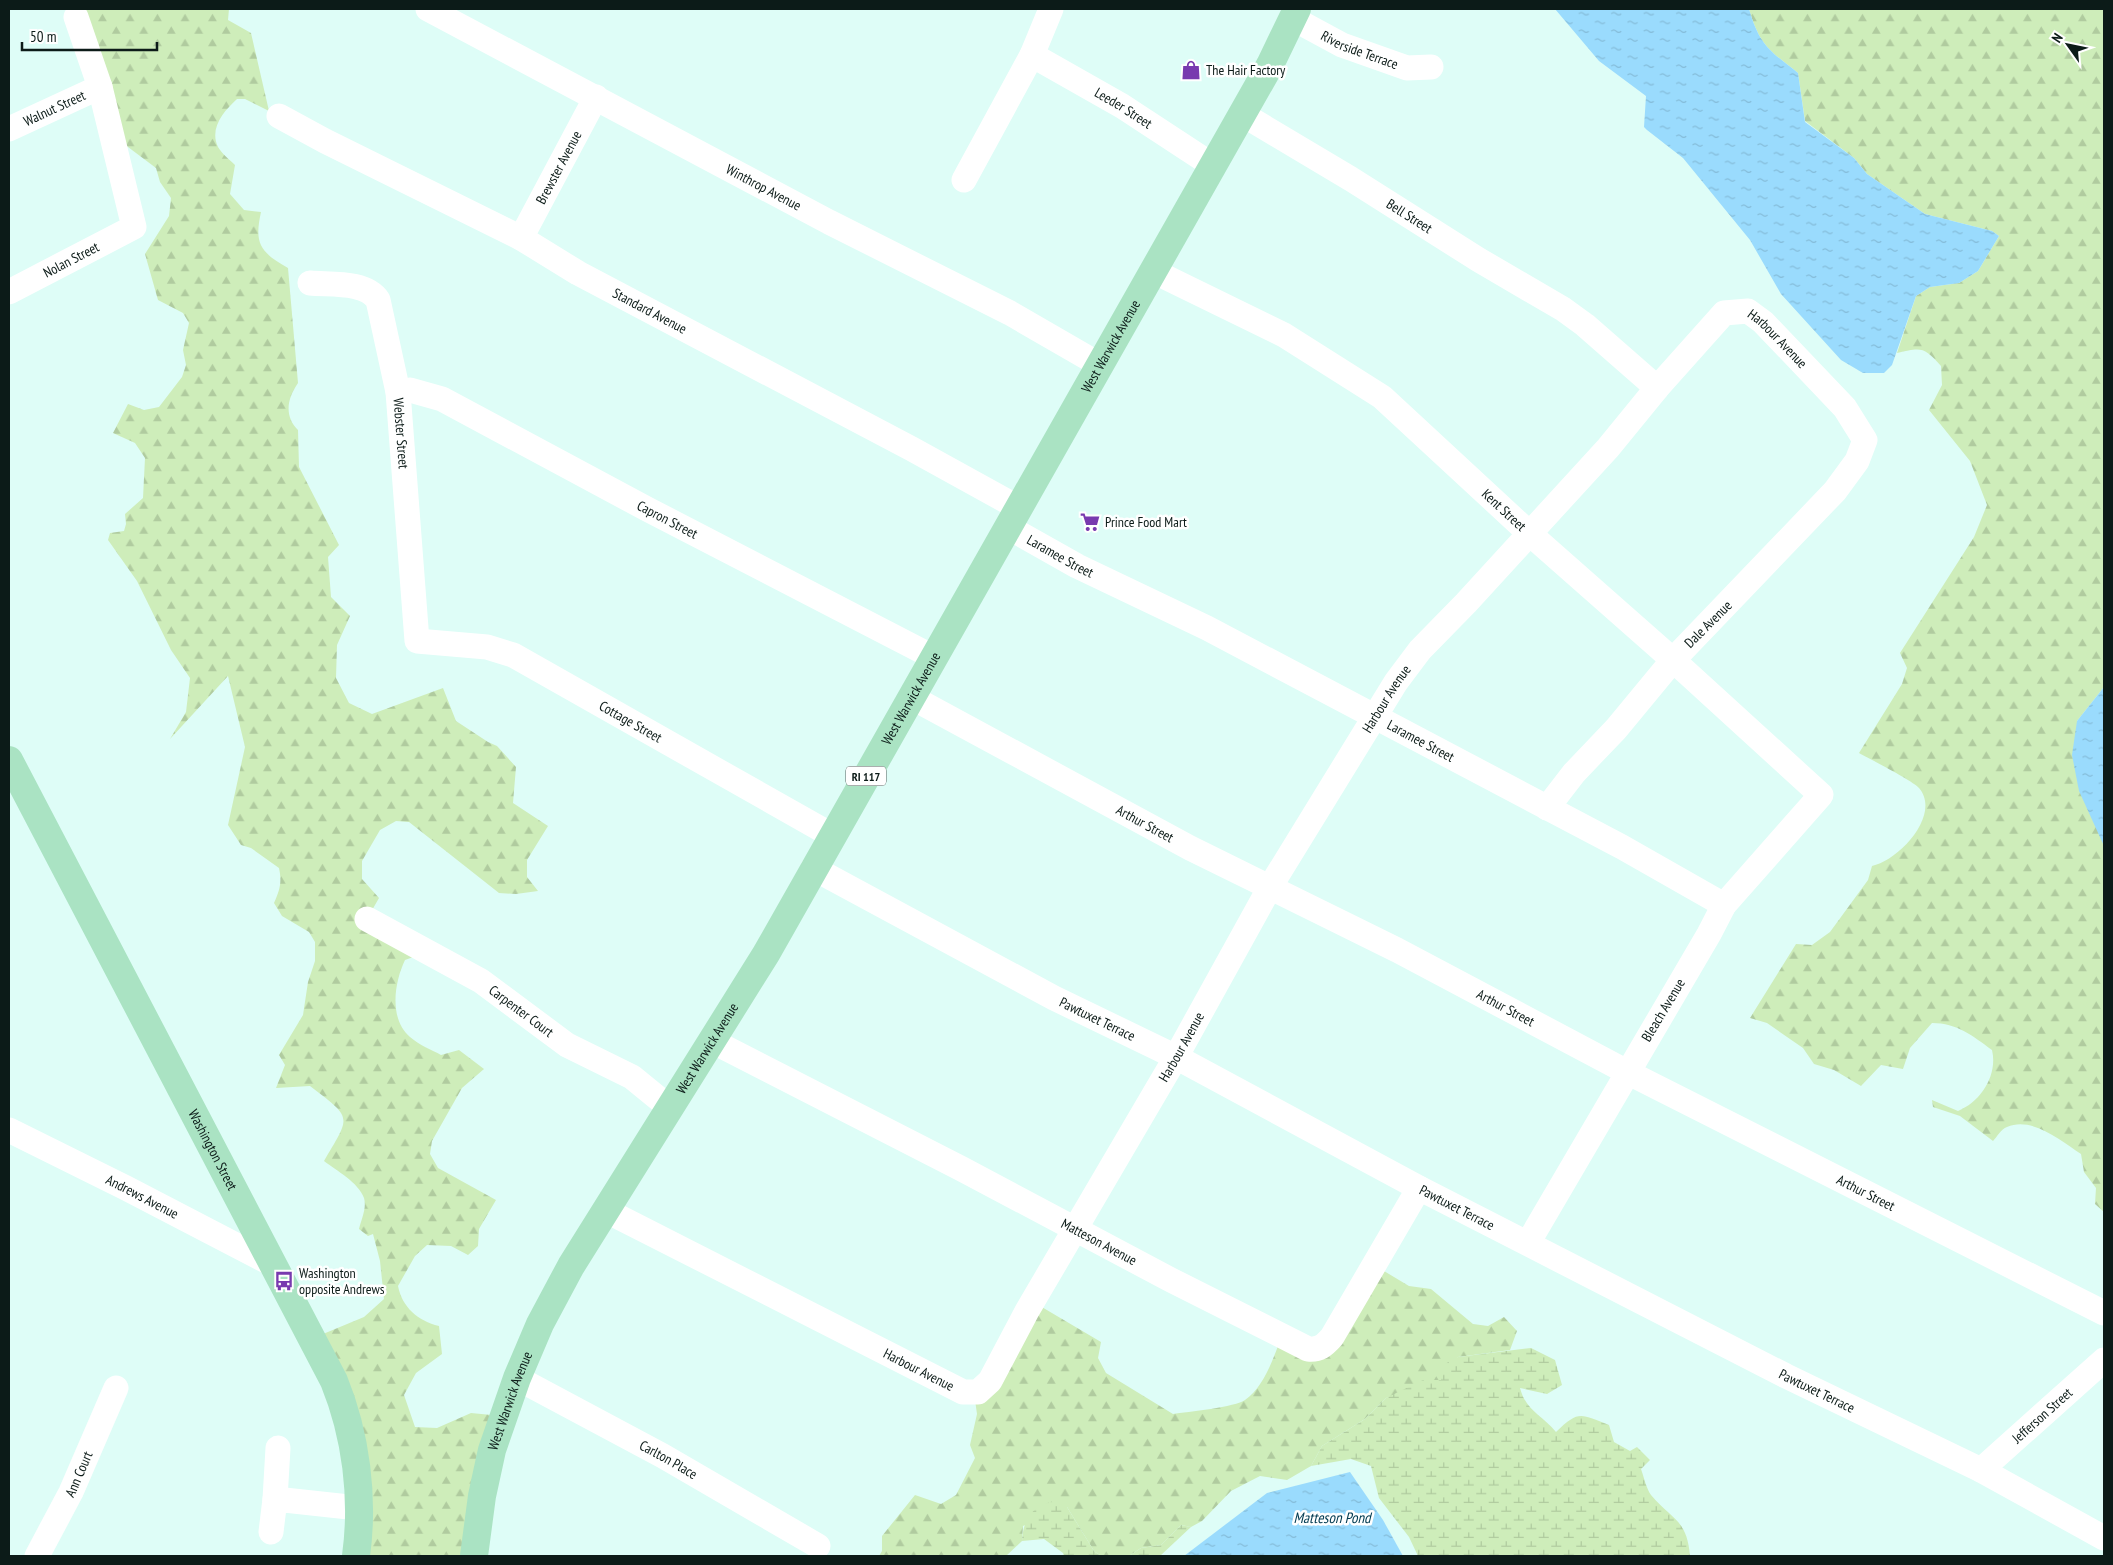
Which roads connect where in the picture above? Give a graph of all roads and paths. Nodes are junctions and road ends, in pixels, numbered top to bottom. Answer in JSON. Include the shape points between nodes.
{"nodes":[{"id":1,"x":428,"y":9,"type":"edge"},
{"id":2,"x":1050,"y":9,"type":"edge"},
{"id":3,"x":1295,"y":14,"type":"edge"},
{"id":4,"x":76,"y":18,"type":"dead end"},
{"id":5,"x":1032,"y":55,"type":"junction"},
{"id":6,"x":1431,"y":67,"type":"dead end"},
{"id":7,"x":100,"y":87,"type":"junction"},
{"id":8,"x":596,"y":97,"type":"junction"},
{"id":9,"x":1242,"y":114,"type":"junction"},
{"id":10,"x":279,"y":116,"type":"dead end"},
{"id":11,"x":9,"y":129,"type":"edge"},
{"id":12,"x":1212,"y":165,"type":"junction"},
{"id":13,"x":964,"y":180,"type":"dead end"},
{"id":14,"x":521,"y":238,"type":"junction"},
{"id":15,"x":1153,"y":271,"type":"junction"},
{"id":16,"x":310,"y":282,"type":"dead end"},
{"id":17,"x":9,"y":292,"type":"edge"},
{"id":18,"x":1100,"y":365,"type":"junction"},
{"id":19,"x":1657,"y":388,"type":"junction"},
{"id":20,"x":398,"y":392,"type":"junction"},
{"id":21,"x":1865,"y":440,"type":"joint"},
{"id":22,"x":1014,"y":518,"type":"junction"},
{"id":23,"x":1529,"y":533,"type":"junction"},
{"id":24,"x":417,"y":641,"type":"joint"},
{"id":25,"x":935,"y":658,"type":"junction"},
{"id":26,"x":1673,"y":660,"type":"junction"},
{"id":27,"x":911,"y":697,"type":"junction"},
{"id":28,"x":1373,"y":718,"type":"junction"},
{"id":29,"x":9,"y":760,"type":"edge"},
{"id":30,"x":1821,"y":794,"type":"joint"},
{"id":31,"x":1546,"y":808,"type":"junction"},
{"id":32,"x":832,"y":836,"type":"junction"},
{"id":33,"x":813,"y":868,"type":"junction"},
{"id":34,"x":1270,"y":887,"type":"junction"},
{"id":35,"x":1724,"y":905,"type":"junction"},
{"id":36,"x":367,"y":919,"type":"dead end"},
{"id":37,"x":712,"y":1042,"type":"junction"},
{"id":38,"x":1176,"y":1057,"type":"junction"},
{"id":39,"x":1627,"y":1072,"type":"junction"},
{"id":40,"x":670,"y":1108,"type":"junction"},
{"id":41,"x":10,"y":1135,"type":"edge"},
{"id":42,"x":1419,"y":1188,"type":"junction"},
{"id":43,"x":605,"y":1210,"type":"junction"},
{"id":44,"x":1076,"y":1229,"type":"junction"},
{"id":45,"x":1528,"y":1243,"type":"junction"},
{"id":46,"x":274,"y":1265,"type":"junction"},
{"id":47,"x":2104,"y":1313,"type":"edge"},
{"id":48,"x":2104,"y":1360,"type":"edge"},
{"id":49,"x":517,"y":1378,"type":"junction"},
{"id":50,"x":116,"y":1388,"type":"dead end"},
{"id":51,"x":278,"y":1448,"type":"dead end"},
{"id":52,"x":1981,"y":1470,"type":"junction"},
{"id":53,"x":275,"y":1499,"type":"junction"},
{"id":54,"x":358,"y":1508,"type":"junction"},
{"id":55,"x":271,"y":1532,"type":"dead end"},
{"id":56,"x":2104,"y":1538,"type":"edge"},
{"id":57,"x":818,"y":1546,"type":"dead end"},
{"id":58,"x":37,"y":1556,"type":"edge"},
{"id":59,"x":356,"y":1556,"type":"edge"},
{"id":60,"x":474,"y":1556,"type":"edge"}],
"edges":[{"from":1,"to":8,"type":"street","name":"Winthrop Avenue"},
{"from":2,"to":5,"type":"street"},
{"from":3,"to":6,"type":"street","name":"Riverside Terrace","via":[[1342,45],[1407,68]]},
{"from":3,"to":9,"type":"main road","name":"West Warwick Avenue","number":"RI 117"},
{"from":4,"to":7,"type":"street"},
{"from":5,"to":12,"type":"street","name":"Leeder Street","via":[[1122,106]]},
{"from":5,"to":13,"type":"street"},
{"from":7,"to":11,"type":"street","name":"Walnut Street"},
{"from":7,"to":17,"type":"street","name":"Nolan Street","via":[[134,227]]},
{"from":8,"to":14,"type":"street","name":"Brewster Avenue"},
{"from":8,"to":18,"type":"street","name":"Winthrop Avenue","via":[[829,222],[1010,313]]},
{"from":9,"to":12,"type":"main road","name":"West Warwick Avenue","number":"RI 117"},
{"from":9,"to":19,"type":"street","name":"Bell Street","via":[[1578,320]]},
{"from":10,"to":14,"type":"street","name":"Standard Avenue"},
{"from":12,"to":15,"type":"main road","name":"West Warwick Avenue","number":"RI 117"},
{"from":14,"to":22,"type":"street","name":"Standard Avenue","via":[[578,273],[912,449]]},
{"from":15,"to":18,"type":"main road","name":"West Warwick Avenue","number":"RI 117"},
{"from":15,"to":23,"type":"street","name":"Kent Street","via":[[1284,335],[1382,397]]},
{"from":16,"to":20,"type":"street","name":"Webster Street","via":[[362,288],[373,293],[378,300]]},
{"from":18,"to":22,"type":"main road","name":"West Warwick Avenue","number":"RI 117"},
{"from":19,"to":21,"type":"street","name":"Harbour Avenue","via":[[1724,313],[1748,310],[1845,408]]},
{"from":19,"to":23,"type":"street","name":"Harbour Avenue","via":[[1608,448]]},
{"from":20,"to":24,"type":"street","name":"Webster Street"},
{"from":20,"to":25,"type":"street","name":"Capron Street","via":[[410,390],[442,399],[655,514]]},
{"from":21,"to":26,"type":"street","name":"Dale Avenue","via":[[1857,461],[1835,491]]},
{"from":22,"to":25,"type":"main road","name":"West Warwick Avenue","number":"RI 117"},
{"from":22,"to":28,"type":"street","name":"Laramee Street","via":[[1077,566],[1207,628]]},
{"from":23,"to":26,"type":"street","name":"Kent Street"},
{"from":23,"to":28,"type":"street","name":"Harbour Avenue","via":[[1420,650]]},
{"from":24,"to":32,"type":"street","name":"Cottage Street","via":[[487,647],[512,655]]},
{"from":25,"to":27,"type":"main road","name":"West Warwick Avenue","number":"RI 117"},
{"from":26,"to":30,"type":"street","name":"Kent Street"},
{"from":26,"to":31,"type":"street","name":"Dale Avenue"},
{"from":27,"to":32,"type":"main road","name":"West Warwick Avenue","number":"RI 117"},
{"from":27,"to":34,"type":"street","name":"Arthur Street","via":[[1190,848]]},
{"from":28,"to":31,"type":"street","name":"Laramee Street"},
{"from":28,"to":34,"type":"street","name":"Harbour Avenue"},
{"from":29,"to":46,"type":"main road","name":"Washington Street"},
{"from":30,"to":35,"type":"street","name":"Bleach Avenue"},
{"from":31,"to":35,"type":"street","name":"Laramee Street"},
{"from":32,"to":33,"type":"main road","name":"West Warwick Avenue","number":"RI 117"},
{"from":33,"to":37,"type":"main road","name":"West Warwick Avenue","number":"RI 117","via":[[766,954]]},
{"from":33,"to":38,"type":"street","name":"Pawtuxet Terrace","via":[[1054,998]]},
{"from":34,"to":38,"type":"street","name":"Harbour Avenue"},
{"from":34,"to":39,"type":"street","name":"Arthur Street"},
{"from":35,"to":39,"type":"street","name":"Bleach Avenue"},
{"from":36,"to":40,"type":"street","name":"Carpenter Court","via":[[481,981],[567,1045],[632,1077]]},
{"from":37,"to":40,"type":"main road","name":"West Warwick Avenue","number":"RI 117"},
{"from":37,"to":44,"type":"street","name":"Matteson Avenue"},
{"from":38,"to":42,"type":"street","name":"Pawtuxet Terrace"},
{"from":38,"to":44,"type":"street","name":"Harbour Avenue"},
{"from":39,"to":45,"type":"street","name":"Bleach Avenue"},
{"from":39,"to":47,"type":"street","name":"Arthur Street"},
{"from":40,"to":43,"type":"main road","name":"West Warwick Avenue","number":"RI 117"},
{"from":41,"to":46,"type":"street","name":"Andrews Avenue","via":[[118,1183]]},
{"from":42,"to":44,"type":"street","name":"Matteson Avenue","via":[[1332,1337],[1316,1350],[1288,1340]]},
{"from":42,"to":45,"type":"street","name":"Pawtuxet Terrace"},
{"from":43,"to":44,"type":"street","name":"Harbour Avenue","via":[[815,1318],[963,1392],[971,1393],[978,1392],[990,1381]]},
{"from":43,"to":49,"type":"main road","name":"West Warwick Avenue","number":"RI 117","via":[[540,1324]]},
{"from":45,"to":52,"type":"street","name":"Pawtuxet Terrace","via":[[1777,1371]]},
{"from":46,"to":54,"type":"main road","name":"Washington Street","via":[[334,1381],[345,1409],[358,1478]]},
{"from":48,"to":52,"type":"street","name":"Jefferson Street"},
{"from":49,"to":57,"type":"street","name":"Carlton Place","via":[[663,1456]]},
{"from":49,"to":60,"type":"main road","name":"West Warwick Avenue","number":"RI 117","via":[[492,1450]]},
{"from":50,"to":58,"type":"street","name":"Ann Court","via":[[74,1484]]},
{"from":51,"to":53,"type":"street"},
{"from":52,"to":56,"type":"street","name":"Pawtuxet Terrace"},
{"from":53,"to":54,"type":"street"},
{"from":53,"to":55,"type":"street"},
{"from":54,"to":59,"type":"main road","name":"Washington Street"}]}
